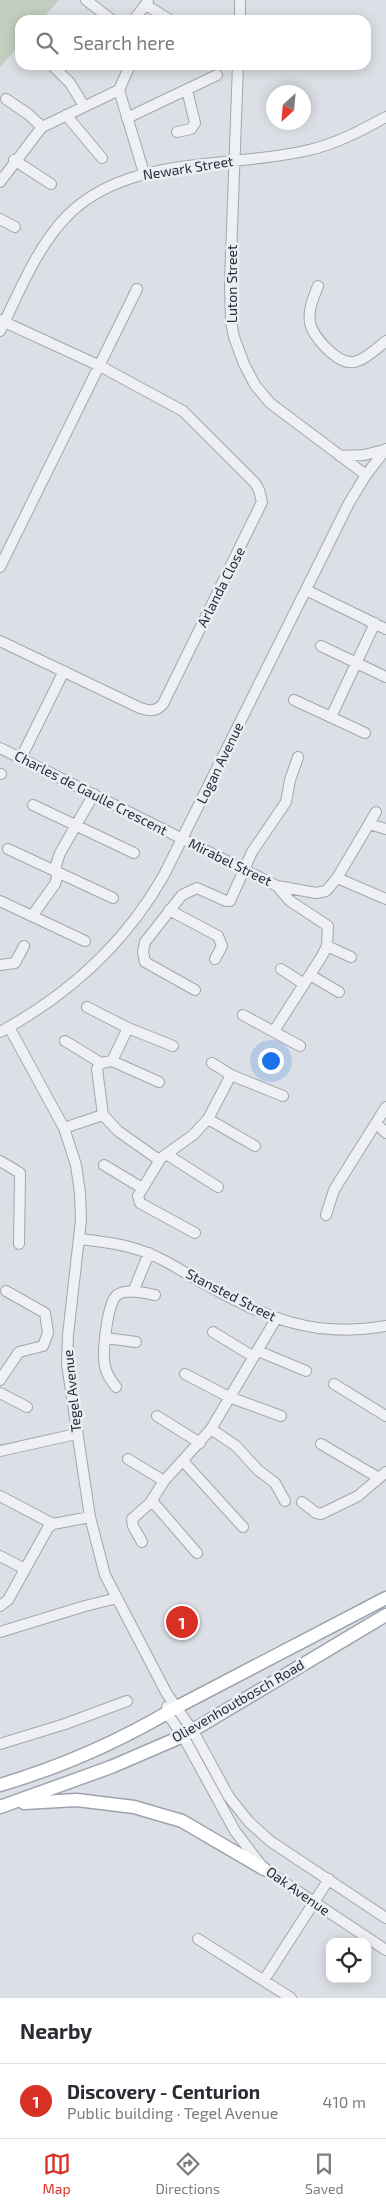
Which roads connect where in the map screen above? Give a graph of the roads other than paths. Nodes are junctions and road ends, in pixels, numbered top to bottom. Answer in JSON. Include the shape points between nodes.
{"nodes":[{"id":1,"x":86,"y":0,"type":"edge"},
{"id":2,"x":240,"y":0,"type":"edge"},
{"id":3,"x":148,"y":2,"type":"edge"},
{"id":4,"x":106,"y":15,"type":"edge"},
{"id":5,"x":138,"y":15,"type":"edge"},
{"id":6,"x":164,"y":15,"type":"edge"},
{"id":7,"x":240,"y":15,"type":"edge"},
{"id":8,"x":57,"y":70,"type":"edge"},
{"id":9,"x":128,"y":70,"type":"edge"},
{"id":10,"x":238,"y":70,"type":"edge"},
{"id":11,"x":217,"y":75,"type":"dead end"},
{"id":12,"x":119,"y":90,"type":"junction"},
{"id":13,"x":187,"y":90,"type":"junction"},
{"id":14,"x":6,"y":98,"type":"dead end"},
{"id":15,"x":84,"y":106,"type":"junction"},
{"id":16,"x":66,"y":115,"type":"junction"},
{"id":17,"x":127,"y":118,"type":"junction"},
{"id":18,"x":386,"y":118,"type":"edge"},
{"id":19,"x":42,"y":127,"type":"junction"},
{"id":20,"x":177,"y":132,"type":"dead end"},
{"id":21,"x":102,"y":158,"type":"dead end"},
{"id":22,"x":236,"y":161,"type":"junction"},
{"id":23,"x":0,"y":162,"type":"edge"},
{"id":24,"x":11,"y":164,"type":"junction"},
{"id":25,"x":144,"y":173,"type":"junction"},
{"id":26,"x":0,"y":182,"type":"edge"},
{"id":27,"x":51,"y":184,"type":"dead end"},
{"id":28,"x":0,"y":219,"type":"edge"},
{"id":29,"x":15,"y":227,"type":"dead end"},
{"id":30,"x":318,"y":286,"type":"dead end"},
{"id":31,"x":137,"y":289,"type":"dead end"},
{"id":32,"x":1,"y":324,"type":"edge"},
{"id":33,"x":386,"y":341,"type":"edge"},
{"id":34,"x":100,"y":366,"type":"junction"},
{"id":35,"x":385,"y":450,"type":"edge"},
{"id":36,"x":340,"y":456,"type":"junction"},
{"id":37,"x":366,"y":475,"type":"junction"},
{"id":38,"x":0,"y":567,"type":"edge"},
{"id":39,"x":306,"y":590,"type":"junction"},
{"id":40,"x":375,"y":623,"type":"junction"},
{"id":41,"x":386,"y":629,"type":"edge"},
{"id":42,"x":0,"y":641,"type":"edge"},
{"id":43,"x":321,"y":646,"type":"dead end"},
{"id":44,"x":357,"y":663,"type":"junction"},
{"id":45,"x":64,"y":671,"type":"junction"},
{"id":46,"x":386,"y":677,"type":"edge"},
{"id":47,"x":294,"y":700,"type":"dead end"},
{"id":48,"x":331,"y":717,"type":"junction"},
{"id":49,"x":365,"y":733,"type":"dead end"},
{"id":50,"x":0,"y":748,"type":"edge"},
{"id":51,"x":298,"y":757,"type":"dead end"},
{"id":52,"x":21,"y":758,"type":"junction"},
{"id":53,"x":94,"y":794,"type":"junction"},
{"id":54,"x":32,"y":805,"type":"dead end"},
{"id":55,"x":376,"y":812,"type":"dead end"},
{"id":56,"x":368,"y":824,"type":"junction"},
{"id":57,"x":76,"y":825,"type":"junction"},
{"id":58,"x":386,"y":829,"type":"edge"},
{"id":59,"x":182,"y":839,"type":"junction"},
{"id":60,"x":8,"y":849,"type":"dead end"},
{"id":61,"x":134,"y":853,"type":"dead end"},
{"id":62,"x":245,"y":868,"type":"junction"},
{"id":63,"x":57,"y":871,"type":"junction"},
{"id":64,"x":337,"y":878,"type":"junction"},
{"id":65,"x":277,"y":886,"type":"junction"},
{"id":66,"x":113,"y":898,"type":"dead end"},
{"id":67,"x":386,"y":899,"type":"edge"},
{"id":68,"x":0,"y":901,"type":"edge"},
{"id":69,"x":169,"y":910,"type":"junction"},
{"id":70,"x":32,"y":916,"type":"junction"},
{"id":71,"x":84,"y":941,"type":"dead end"},
{"id":72,"x":24,"y":946,"type":"dead end"},
{"id":73,"x":327,"y":946,"type":"junction"},
{"id":74,"x":351,"y":957,"type":"dead end"},
{"id":75,"x":215,"y":959,"type":"dead end"},
{"id":76,"x":0,"y":965,"type":"edge"},
{"id":77,"x":281,"y":969,"type":"dead end"},
{"id":78,"x":310,"y":975,"type":"junction"},
{"id":79,"x":304,"y":984,"type":"junction"},
{"id":80,"x":195,"y":990,"type":"dead end"},
{"id":81,"x":340,"y":992,"type":"dead end"},
{"id":82,"x":87,"y":1007,"type":"dead end"},
{"id":83,"x":243,"y":1014,"type":"dead end"},
{"id":84,"x":128,"y":1028,"type":"junction"},
{"id":85,"x":4,"y":1029,"type":"edge"},
{"id":86,"x":274,"y":1031,"type":"junction"},
{"id":87,"x":65,"y":1041,"type":"dead end"},
{"id":88,"x":173,"y":1046,"type":"dead end"},
{"id":89,"x":300,"y":1046,"type":"dead end"},
{"id":90,"x":112,"y":1060,"type":"junction"},
{"id":91,"x":101,"y":1063,"type":"junction"},
{"id":92,"x":212,"y":1063,"type":"dead end"},
{"id":93,"x":231,"y":1075,"type":"junction"},
{"id":94,"x":159,"y":1082,"type":"dead end"},
{"id":95,"x":283,"y":1096,"type":"dead end"},
{"id":96,"x":386,"y":1107,"type":"edge"},
{"id":97,"x":103,"y":1115,"type":"junction"},
{"id":98,"x":208,"y":1119,"type":"junction"},
{"id":99,"x":376,"y":1123,"type":"junction"},
{"id":100,"x":64,"y":1128,"type":"junction"},
{"id":101,"x":386,"y":1133,"type":"edge"},
{"id":102,"x":254,"y":1146,"type":"dead end"},
{"id":103,"x":162,"y":1157,"type":"junction"},
{"id":104,"x":0,"y":1161,"type":"edge"},
{"id":105,"x":104,"y":1165,"type":"dead end"},
{"id":106,"x":218,"y":1187,"type":"dead end"},
{"id":107,"x":142,"y":1188,"type":"junction"},
{"id":108,"x":326,"y":1215,"type":"dead end"},
{"id":109,"x":195,"y":1233,"type":"dead end"},
{"id":110,"x":80,"y":1239,"type":"junction"},
{"id":111,"x":19,"y":1244,"type":"dead end"},
{"id":112,"x":150,"y":1253,"type":"junction"},
{"id":113,"x":6,"y":1291,"type":"dead end"},
{"id":114,"x":133,"y":1292,"type":"junction"},
{"id":115,"x":155,"y":1295,"type":"dead end"},
{"id":116,"x":276,"y":1319,"type":"junction"},
{"id":117,"x":386,"y":1327,"type":"edge"},
{"id":118,"x":213,"y":1332,"type":"dead end"},
{"id":119,"x":106,"y":1338,"type":"junction"},
{"id":120,"x":136,"y":1342,"type":"dead end"},
{"id":121,"x":256,"y":1354,"type":"junction"},
{"id":122,"x":4,"y":1366,"type":"edge"},
{"id":123,"x":306,"y":1371,"type":"dead end"},
{"id":124,"x":186,"y":1374,"type":"dead end"},
{"id":125,"x":0,"y":1380,"type":"edge"},
{"id":126,"x":334,"y":1384,"type":"dead end"},
{"id":127,"x":116,"y":1387,"type":"dead end"},
{"id":128,"x":0,"y":1393,"type":"edge"},
{"id":129,"x":229,"y":1397,"type":"junction"},
{"id":130,"x":27,"y":1407,"type":"dead end"},
{"id":131,"x":157,"y":1416,"type":"dead end"},
{"id":132,"x":281,"y":1416,"type":"dead end"},
{"id":133,"x":386,"y":1416,"type":"edge"},
{"id":134,"x":211,"y":1429,"type":"junction"},
{"id":135,"x":76,"y":1434,"type":"junction"},
{"id":136,"x":200,"y":1443,"type":"junction"},
{"id":137,"x":321,"y":1444,"type":"dead end"},
{"id":138,"x":0,"y":1450,"type":"edge"},
{"id":139,"x":128,"y":1459,"type":"dead end"},
{"id":140,"x":183,"y":1461,"type":"junction"},
{"id":141,"x":383,"y":1475,"type":"edge"},
{"id":142,"x":164,"y":1481,"type":"junction"},
{"id":143,"x":0,"y":1496,"type":"edge"},
{"id":144,"x":152,"y":1501,"type":"junction"},
{"id":145,"x":285,"y":1501,"type":"dead end"},
{"id":146,"x":302,"y":1502,"type":"dead end"},
{"id":147,"x":90,"y":1517,"type":"junction"},
{"id":148,"x":53,"y":1524,"type":"junction"},
{"id":149,"x":243,"y":1528,"type":"dead end"},
{"id":150,"x":142,"y":1542,"type":"dead end"},
{"id":151,"x":197,"y":1553,"type":"dead end"},
{"id":152,"x":0,"y":1556,"type":"edge"},
{"id":153,"x":25,"y":1568,"type":"junction"},
{"id":154,"x":116,"y":1598,"type":"junction"},
{"id":155,"x":386,"y":1598,"type":"edge"},
{"id":156,"x":0,"y":1606,"type":"edge"},
{"id":157,"x":386,"y":1615,"type":"edge"},
{"id":158,"x":0,"y":1632,"type":"edge"},
{"id":159,"x":127,"y":1700,"type":"dead end"},
{"id":160,"x":172,"y":1710,"type":"junction"},
{"id":161,"x":188,"y":1733,"type":"junction"},
{"id":162,"x":0,"y":1744,"type":"edge"},
{"id":163,"x":0,"y":1785,"type":"edge"},
{"id":164,"x":6,"y":1806,"type":"edge"},
{"id":165,"x":264,"y":1869,"type":"junction"},
{"id":166,"x":329,"y":1879,"type":"junction"},
{"id":167,"x":313,"y":1902,"type":"junction"},
{"id":168,"x":386,"y":1918,"type":"edge"},
{"id":169,"x":198,"y":1939,"type":"dead end"},
{"id":170,"x":386,"y":1950,"type":"edge"},
{"id":171,"x":264,"y":1980,"type":"junction"},
{"id":172,"x":291,"y":1998,"type":"edge"}],
"edges":[{"from":1,"to":4,"type":"street"},
{"from":2,"to":7,"type":"street"},
{"from":3,"to":5,"type":"street"},
{"from":3,"to":6,"type":"street"},
{"from":8,"to":15,"type":"street","via":[[70,83]]},
{"from":9,"to":12,"type":"street"},
{"from":10,"to":22,"type":"street","name":"Luton Street"},
{"from":11,"to":13,"type":"street"},
{"from":12,"to":15,"type":"street"},
{"from":12,"to":17,"type":"street"},
{"from":13,"to":17,"type":"street"},
{"from":13,"to":20,"type":"street","via":[[195,123],[191,129]]},
{"from":14,"to":19,"type":"street"},
{"from":15,"to":16,"type":"street"},
{"from":16,"to":19,"type":"street"},
{"from":16,"to":21,"type":"street"},
{"from":17,"to":25,"type":"street"},
{"from":18,"to":22,"type":"street","name":"Newark Street","via":[[315,148]]},
{"from":19,"to":24,"type":"street"},
{"from":22,"to":25,"type":"street","name":"Newark Street"},
{"from":22,"to":36,"type":"street","name":"Luton Street","via":[[230,283],[234,338],[244,364],[270,403]]},
{"from":23,"to":24,"type":"street"},
{"from":24,"to":26,"type":"street"},
{"from":24,"to":27,"type":"street"},
{"from":25,"to":32,"type":"street","name":"Newark Street","via":[[99,192],[69,215],[42,248]]},
{"from":28,"to":29,"type":"street"},
{"from":30,"to":33,"type":"street","via":[[311,303],[312,330],[337,358],[352,363],[359,361]]},
{"from":31,"to":34,"type":"street"},
{"from":32,"to":34,"type":"street","name":"Arlanda Close"},
{"from":34,"to":38,"type":"street"},
{"from":34,"to":45,"type":"street","name":"Arlanda Close","via":[[189,416],[255,483],[262,502],[159,708],[153,711],[140,708]]},
{"from":35,"to":36,"type":"street"},
{"from":35,"to":37,"type":"street","name":"Logan Avenue"},
{"from":36,"to":37,"type":"street","name":"Luton Street"},
{"from":37,"to":39,"type":"street","name":"Logan Avenue"},
{"from":39,"to":40,"type":"street"},
{"from":39,"to":59,"type":"street","name":"Logan Avenue"},
{"from":40,"to":41,"type":"street"},
{"from":40,"to":44,"type":"street"},
{"from":42,"to":45,"type":"street","name":"Arlanda Close"},
{"from":43,"to":44,"type":"street"},
{"from":44,"to":46,"type":"street"},
{"from":44,"to":48,"type":"street"},
{"from":45,"to":52,"type":"street"},
{"from":47,"to":48,"type":"street"},
{"from":48,"to":49,"type":"street"},
{"from":50,"to":52,"type":"street","name":"Charles de Gaulle Crescent"},
{"from":51,"to":62,"type":"street","via":[[286,802]]},
{"from":52,"to":53,"type":"street","name":"Charles de Gaulle Crescent"},
{"from":53,"to":57,"type":"street"},
{"from":53,"to":59,"type":"street","name":"Charles de Gaulle Crescent"},
{"from":54,"to":57,"type":"street"},
{"from":55,"to":56,"type":"street"},
{"from":56,"to":58,"type":"street"},
{"from":56,"to":64,"type":"street"},
{"from":57,"to":61,"type":"street"},
{"from":57,"to":63,"type":"street","via":[[60,853]]},
{"from":59,"to":62,"type":"street","name":"Mirabel Street"},
{"from":59,"to":85,"type":"street","name":"Logan Avenue","via":[[149,900],[113,947],[65,991]]},
{"from":60,"to":63,"type":"street"},
{"from":62,"to":65,"type":"street","name":"Mirabel Street"},
{"from":62,"to":69,"type":"street","via":[[230,901],[194,888],[182,895]]},
{"from":63,"to":66,"type":"street"},
{"from":63,"to":70,"type":"street","via":[[55,884]]},
{"from":64,"to":65,"type":"street","via":[[330,888],[316,893]]},
{"from":64,"to":67,"type":"street"},
{"from":65,"to":73,"type":"street","via":[[290,901],[326,923],[329,929]]},
{"from":68,"to":70,"type":"street"},
{"from":69,"to":75,"type":"street","via":[[218,936],[222,946]]},
{"from":69,"to":80,"type":"street","via":[[143,946],[143,959]]},
{"from":70,"to":71,"type":"street"},
{"from":72,"to":76,"type":"street","via":[[15,963]]},
{"from":73,"to":74,"type":"street"},
{"from":73,"to":78,"type":"street"},
{"from":77,"to":79,"type":"street"},
{"from":78,"to":79,"type":"street"},
{"from":78,"to":81,"type":"street"},
{"from":79,"to":86,"type":"street"},
{"from":82,"to":84,"type":"street"},
{"from":83,"to":86,"type":"street"},
{"from":84,"to":88,"type":"street"},
{"from":84,"to":90,"type":"street"},
{"from":85,"to":100,"type":"street","name":"Tegel Avenue"},
{"from":86,"to":89,"type":"street"},
{"from":87,"to":91,"type":"street"},
{"from":90,"to":91,"type":"street"},
{"from":90,"to":94,"type":"street"},
{"from":91,"to":97,"type":"street","via":[[96,1073]]},
{"from":92,"to":93,"type":"street"},
{"from":93,"to":95,"type":"street"},
{"from":93,"to":98,"type":"street"},
{"from":96,"to":99,"type":"street"},
{"from":97,"to":100,"type":"street"},
{"from":97,"to":103,"type":"street","via":[[118,1131]]},
{"from":98,"to":102,"type":"street"},
{"from":98,"to":103,"type":"street","via":[[193,1135]]},
{"from":99,"to":101,"type":"street"},
{"from":99,"to":108,"type":"street","via":[[334,1190]]},
{"from":100,"to":110,"type":"street","name":"Tegel Avenue","via":[[76,1165]]},
{"from":103,"to":106,"type":"street"},
{"from":103,"to":107,"type":"street"},
{"from":104,"to":111,"type":"street","via":[[20,1173]]},
{"from":105,"to":107,"type":"street"},
{"from":107,"to":109,"type":"street","via":[[138,1196],[140,1202]]},
{"from":110,"to":112,"type":"street","name":"Stansted Street"},
{"from":110,"to":135,"type":"street","name":"Tegel Avenue","via":[[67,1354]]},
{"from":112,"to":114,"type":"street"},
{"from":112,"to":116,"type":"street","name":"Stansted Street","via":[[232,1299]]},
{"from":113,"to":122,"type":"street","via":[[45,1313],[49,1328],[43,1346],[19,1352]]},
{"from":114,"to":115,"type":"street"},
{"from":114,"to":119,"type":"street","via":[[122,1292],[114,1298]]},
{"from":116,"to":117,"type":"street","name":"Stansted Street","via":[[337,1331]]},
{"from":116,"to":121,"type":"street"},
{"from":118,"to":121,"type":"street"},
{"from":119,"to":120,"type":"street"},
{"from":119,"to":127,"type":"street","via":[[104,1364]]},
{"from":121,"to":123,"type":"street"},
{"from":121,"to":129,"type":"street"},
{"from":122,"to":125,"type":"street"},
{"from":124,"to":129,"type":"street"},
{"from":126,"to":133,"type":"street"},
{"from":128,"to":130,"type":"street"},
{"from":129,"to":132,"type":"street"},
{"from":129,"to":134,"type":"street"},
{"from":131,"to":136,"type":"street"},
{"from":134,"to":136,"type":"street"},
{"from":134,"to":145,"type":"street","via":[[236,1446],[274,1483]]},
{"from":135,"to":138,"type":"street"},
{"from":135,"to":147,"type":"street","name":"Tegel Avenue"},
{"from":136,"to":140,"type":"street"},
{"from":137,"to":141,"type":"street"},
{"from":139,"to":142,"type":"street"},
{"from":140,"to":142,"type":"street"},
{"from":140,"to":149,"type":"street"},
{"from":141,"to":146,"type":"street","via":[[358,1496],[320,1514]]},
{"from":142,"to":144,"type":"street"},
{"from":143,"to":148,"type":"street"},
{"from":144,"to":150,"type":"street","via":[[132,1519]]},
{"from":144,"to":151,"type":"street"},
{"from":147,"to":148,"type":"street"},
{"from":147,"to":154,"type":"street","name":"Tegel Avenue","via":[[105,1575]]},
{"from":148,"to":153,"type":"street"},
{"from":152,"to":153,"type":"street"},
{"from":153,"to":156,"type":"street","via":[[8,1600]]},
{"from":154,"to":158,"type":"street"},
{"from":154,"to":160,"type":"street","name":"Tegel Avenue","via":[[167,1694]]},
{"from":155,"to":160,"type":"main road","name":"Olievenhoutbosch Road"},
{"from":157,"to":161,"type":"main road","name":"Olievenhoutbosch Road"},
{"from":159,"to":162,"type":"street"},
{"from":160,"to":161,"type":"street","name":"Tegel Avenue"},
{"from":160,"to":163,"type":"main road","name":"Olievenhoutbosch Road","via":[[146,1726],[70,1760]]},
{"from":161,"to":164,"type":"main road","name":"Olievenhoutbosch Road","via":[[111,1767]]},
{"from":161,"to":165,"type":"street","name":"Oak Avenue","via":[[235,1831]]},
{"from":161,"to":166,"type":"street","name":"Oak Avenue","via":[[249,1822],[270,1841]]},
{"from":164,"to":165,"type":"main road","via":[[77,1800],[134,1807],[182,1821]]},
{"from":165,"to":167,"type":"street","name":"Oak Avenue"},
{"from":166,"to":167,"type":"street"},
{"from":166,"to":168,"type":"street","name":"Oak Avenue"},
{"from":167,"to":170,"type":"street","name":"Oak Avenue"},
{"from":167,"to":171,"type":"street"},
{"from":169,"to":171,"type":"street"},
{"from":171,"to":172,"type":"street"}]}
